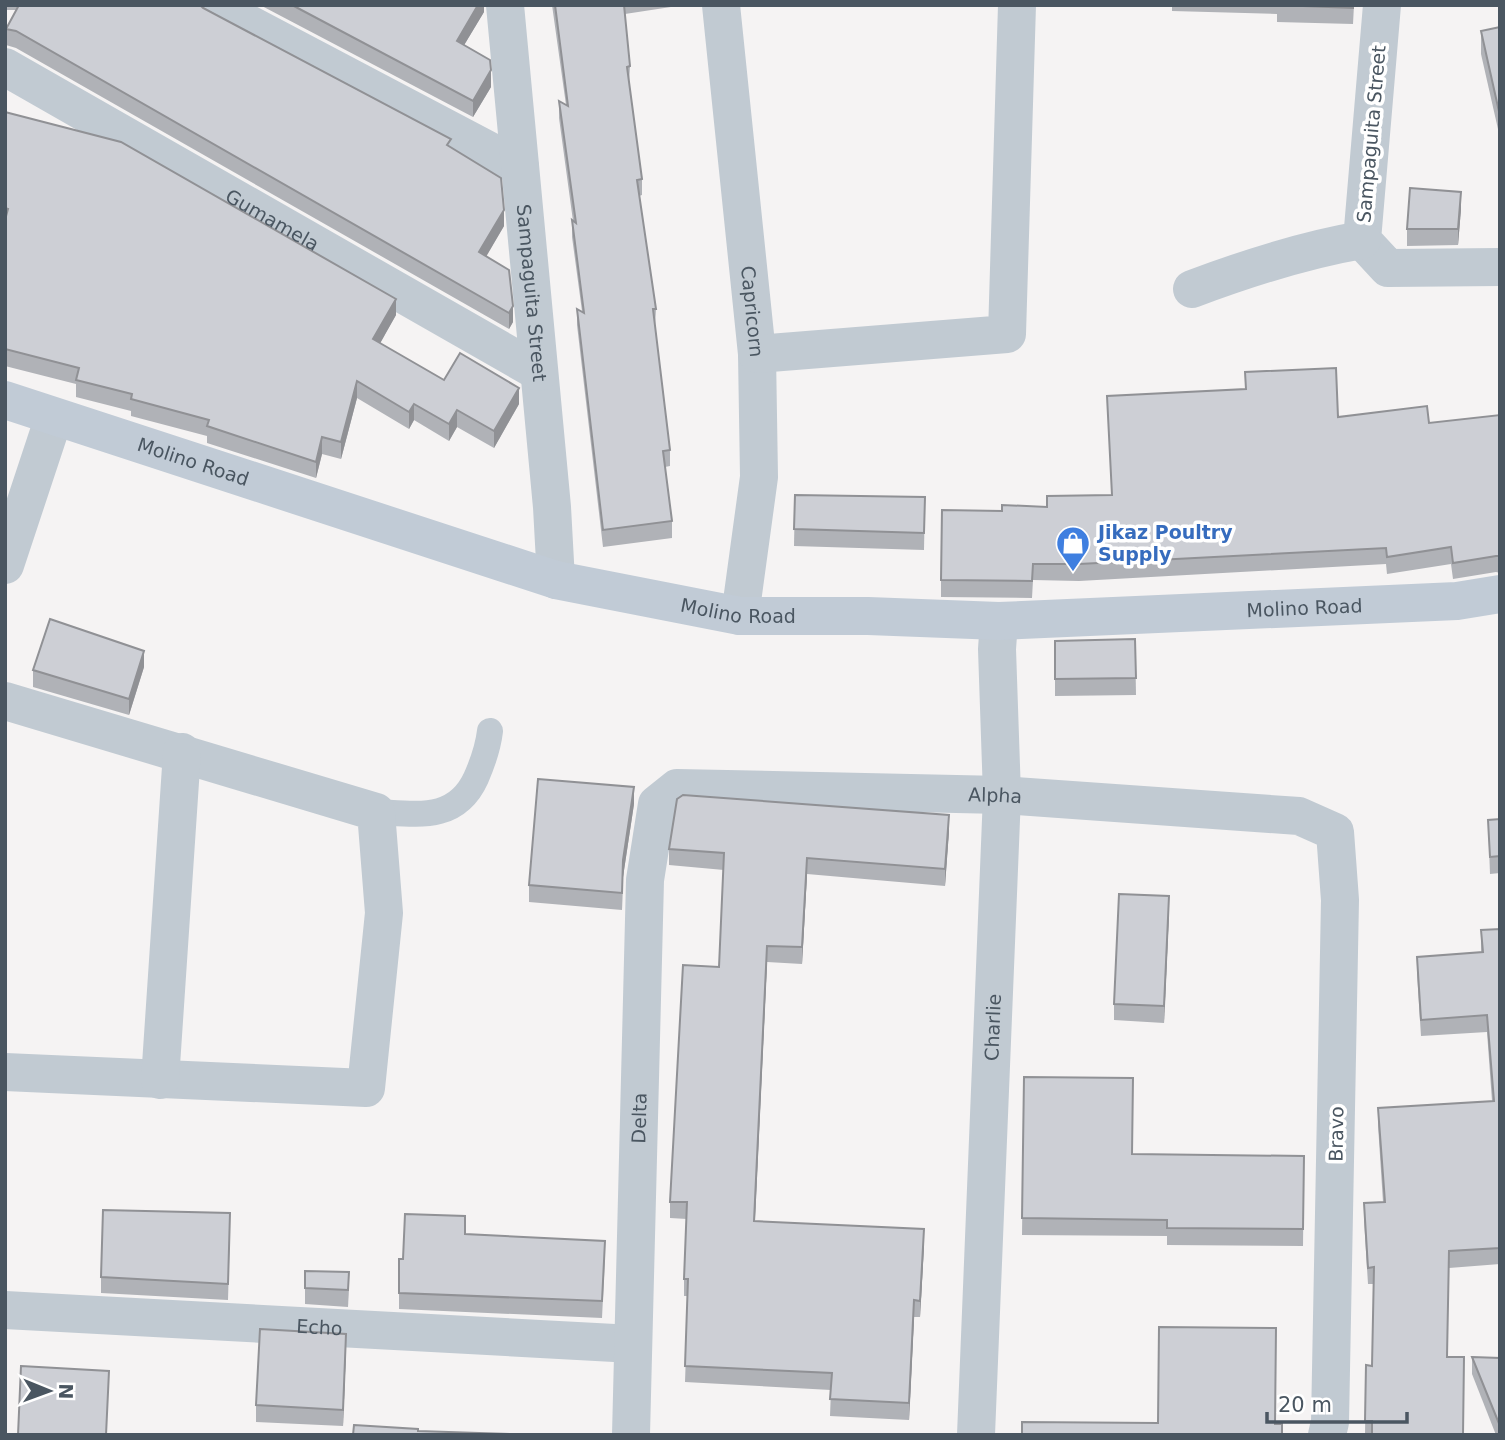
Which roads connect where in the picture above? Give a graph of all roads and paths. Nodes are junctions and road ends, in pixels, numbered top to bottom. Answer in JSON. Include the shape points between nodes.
{"nodes":[{"id":1,"x":213,"y":5,"type":"edge"},
{"id":2,"x":505,"y":5,"type":"edge"},
{"id":3,"x":721,"y":5,"type":"edge"},
{"id":4,"x":1017,"y":5,"type":"edge"},
{"id":5,"x":1382,"y":5,"type":"edge"},
{"id":6,"x":5,"y":67,"type":"edge"},
{"id":7,"x":520,"y":167,"type":"junction"},
{"id":8,"x":1363,"y":240,"type":"junction"},
{"id":9,"x":1500,"y":267,"type":"edge"},
{"id":10,"x":1192,"y":289,"type":"dead end"},
{"id":11,"x":757,"y":354,"type":"junction"},
{"id":12,"x":540,"y":372,"type":"junction"},
{"id":13,"x":5,"y":400,"type":"edge"},
{"id":14,"x":54,"y":417,"type":"junction"},
{"id":15,"x":5,"y":565,"type":"edge"},
{"id":16,"x":556,"y":579,"type":"junction"},
{"id":17,"x":1500,"y":594,"type":"edge"},
{"id":18,"x":740,"y":616,"type":"junction"},
{"id":19,"x":999,"y":621,"type":"junction"},
{"id":20,"x":5,"y":701,"type":"edge"},
{"id":21,"x":490,"y":731,"type":"dead end"},
{"id":22,"x":182,"y":752,"type":"junction"},
{"id":23,"x":1002,"y":795,"type":"junction"},
{"id":24,"x":657,"y":804,"type":"joint"},
{"id":25,"x":376,"y":812,"type":"junction"},
{"id":26,"x":1335,"y":832,"type":"joint"},
{"id":27,"x":5,"y":1072,"type":"edge"},
{"id":28,"x":160,"y":1080,"type":"junction"},
{"id":29,"x":5,"y":1310,"type":"edge"},
{"id":30,"x":633,"y":1344,"type":"junction"},
{"id":31,"x":631,"y":1435,"type":"edge"},
{"id":32,"x":976,"y":1435,"type":"edge"},
{"id":33,"x":1327,"y":1435,"type":"edge"}],
"edges":[{"from":1,"to":7,"type":"street"},
{"from":2,"to":7,"type":"street","name":"Sampaguita Street"},
{"from":3,"to":11,"type":"street","name":"Capricorn"},
{"from":4,"to":11,"type":"street","via":[[1007,334]]},
{"from":5,"to":8,"type":"street","name":"Sampaguita Street"},
{"from":6,"to":12,"type":"street","name":"Gumamela"},
{"from":7,"to":12,"type":"street","name":"Sampaguita Street"},
{"from":8,"to":9,"type":"street","name":"Sampaguita Street","via":[[1388,268]]},
{"from":8,"to":10,"type":"street","via":[[1320,247]]},
{"from":11,"to":18,"type":"street","name":"Capricorn","via":[[759,477]]},
{"from":12,"to":16,"type":"street","name":"Sampaguita Street"},
{"from":13,"to":14,"type":"main road","name":"Molino Road"},
{"from":14,"to":15,"type":"street"},
{"from":14,"to":16,"type":"main road","name":"Molino Road"},
{"from":16,"to":18,"type":"main road","name":"Molino Road"},
{"from":17,"to":19,"type":"main road","name":"Molino Road","via":[[1457,601]]},
{"from":18,"to":19,"type":"main road","name":"Molino Road"},
{"from":19,"to":23,"type":"street","name":"Charlie"},
{"from":20,"to":22,"type":"street"},
{"from":21,"to":25,"type":"lane","via":[[488,751],[460,803],[433,813]]},
{"from":22,"to":25,"type":"street"},
{"from":22,"to":28,"type":"street"},
{"from":23,"to":24,"type":"street","name":"Alpha","via":[[677,788]]},
{"from":23,"to":26,"type":"street","name":"Alpha","via":[[1299,816]]},
{"from":23,"to":32,"type":"street","name":"Charlie"},
{"from":24,"to":30,"type":"street","name":"Delta","via":[[645,880]]},
{"from":25,"to":28,"type":"street","via":[[384,913],[366,1088]]},
{"from":26,"to":33,"type":"street","name":"Bravo","via":[[1340,900]]},
{"from":27,"to":28,"type":"street"},
{"from":29,"to":30,"type":"street","name":"Echo"},
{"from":30,"to":31,"type":"street","name":"Delta"}]}
